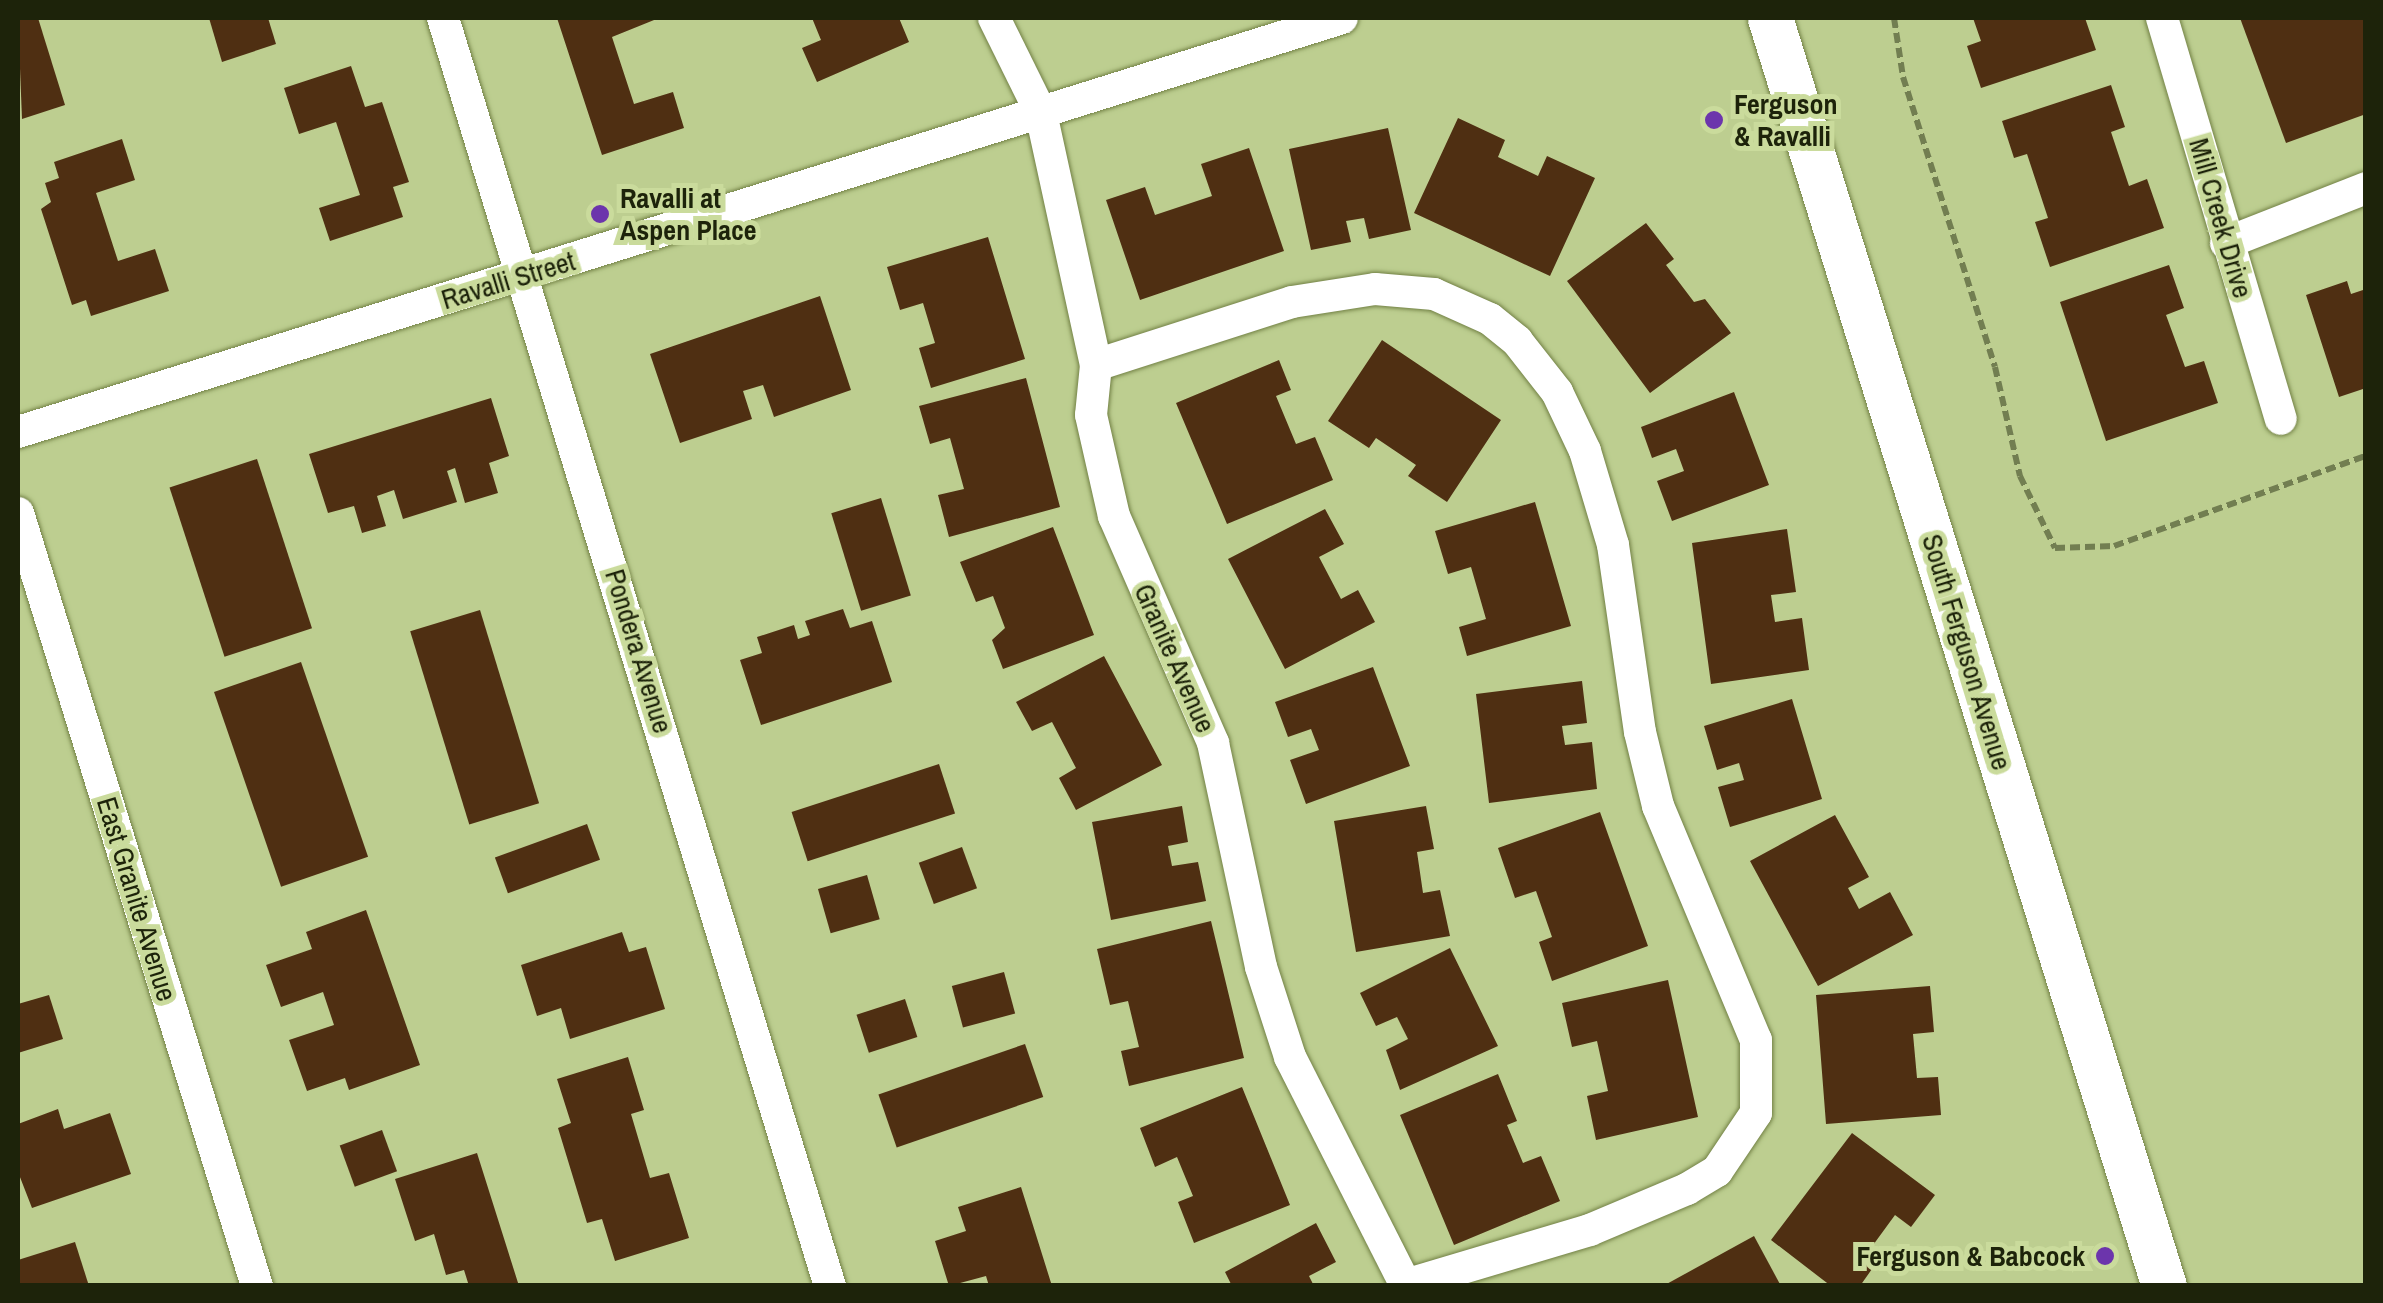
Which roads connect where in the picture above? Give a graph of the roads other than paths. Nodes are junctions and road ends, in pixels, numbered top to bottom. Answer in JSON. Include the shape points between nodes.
{"nodes":[{"id":1,"x":442,"y":18,"type":"edge"},
{"id":2,"x":994,"y":18,"type":"edge"},
{"id":3,"x":1342,"y":18,"type":"edge"},
{"id":4,"x":1770,"y":18,"type":"edge"},
{"id":5,"x":2162,"y":18,"type":"edge"},
{"id":6,"x":1041,"y":114,"type":"junction"},
{"id":7,"x":2366,"y":188,"type":"edge"},
{"id":8,"x":2226,"y":242,"type":"junction"},
{"id":9,"x":526,"y":275,"type":"junction"},
{"id":10,"x":1096,"y":365,"type":"junction"},
{"id":11,"x":2281,"y":419,"type":"dead end"},
{"id":12,"x":18,"y":432,"type":"edge"},
{"id":13,"x":18,"y":513,"type":"edge"},
{"id":14,"x":1406,"y":1285,"type":"edge"},
{"id":15,"x":256,"y":1286,"type":"edge"},
{"id":16,"x":830,"y":1286,"type":"edge"},
{"id":17,"x":2164,"y":1286,"type":"edge"}],
"edges":[{"from":1,"to":9,"type":"street","name":"Pondera Avenue"},
{"from":2,"to":6,"type":"street","name":"Granite Avenue"},
{"from":3,"to":6,"type":"street","name":"Ravalli Street"},
{"from":4,"to":17,"type":"street","name":"South Ferguson Avenue"},
{"from":5,"to":8,"type":"street","name":"Mill Creek Drive"},
{"from":6,"to":9,"type":"street","name":"Ravalli Street"},
{"from":6,"to":10,"type":"street","name":"Granite Avenue"},
{"from":7,"to":8,"type":"street"},
{"from":8,"to":11,"type":"street","name":"Mill Creek Drive"},
{"from":9,"to":12,"type":"street","name":"Ravalli Street"},
{"from":9,"to":16,"type":"street","name":"Pondera Avenue"},
{"from":10,"to":14,"type":"street","name":"Granite Avenue","via":[[1091,416],[1114,516],[1213,743],[1261,967],[1290,1057]]},
{"from":10,"to":14,"type":"street","via":[[1292,302],[1375,289],[1434,294],[1490,319],[1517,341],[1556,392],[1584,451],[1613,545],[1640,732],[1658,806],[1756,1040],[1756,1112],[1717,1171],[1687,1189],[1590,1230]]},
{"from":13,"to":15,"type":"street","name":"East Granite Avenue"}]}
